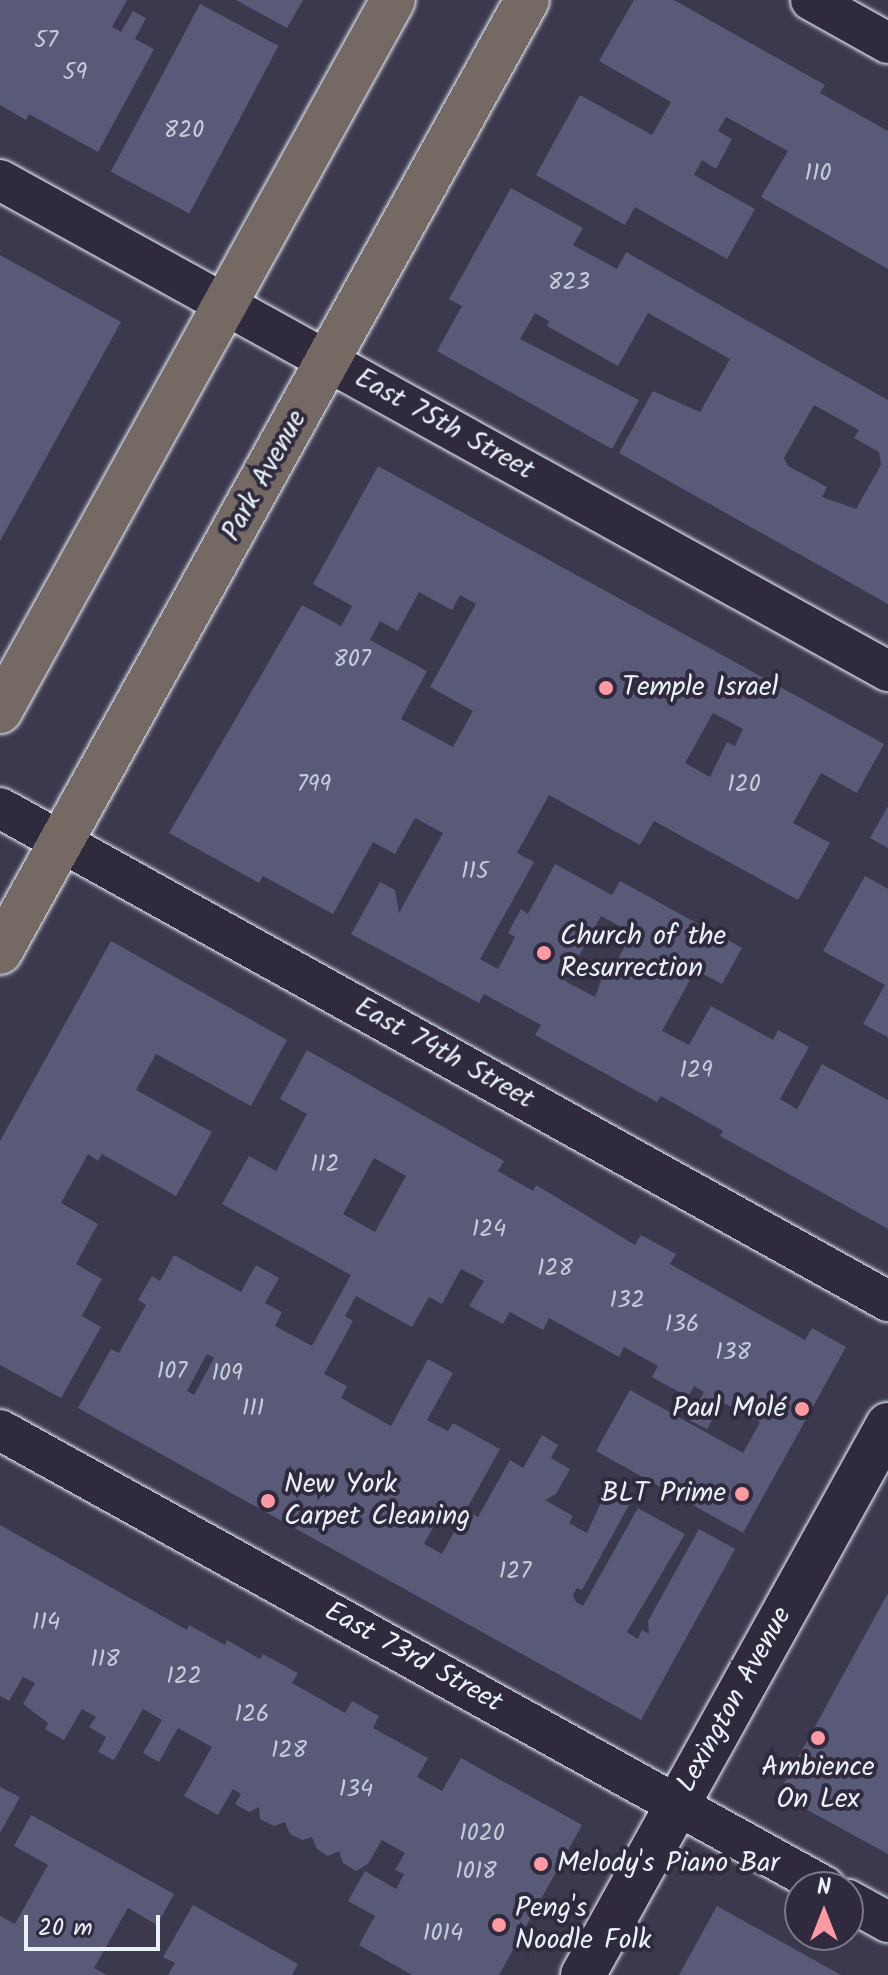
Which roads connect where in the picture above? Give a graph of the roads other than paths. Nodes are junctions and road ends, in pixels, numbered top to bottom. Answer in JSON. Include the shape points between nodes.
{"nodes":[{"id":1,"x":393,"y":0,"type":"edge"},
{"id":2,"x":527,"y":0,"type":"edge"},
{"id":3,"x":811,"y":0,"type":"edge"},
{"id":4,"x":888,"y":43,"type":"edge"},
{"id":5,"x":0,"y":180,"type":"edge"},
{"id":6,"x":224,"y":304,"type":"junction"},
{"id":7,"x":329,"y":361,"type":"junction"},
{"id":8,"x":888,"y":671,"type":"edge"},
{"id":9,"x":0,"y":711,"type":"edge"},
{"id":10,"x":0,"y":808,"type":"edge"},
{"id":11,"x":62,"y":842,"type":"junction"},
{"id":12,"x":0,"y":952,"type":"edge"},
{"id":13,"x":888,"y":1301,"type":"edge"},
{"id":14,"x":888,"y":1425,"type":"edge"},
{"id":15,"x":0,"y":1430,"type":"edge"},
{"id":16,"x":677,"y":1805,"type":"junction"},
{"id":17,"x":796,"y":1871,"type":"edge"},
{"id":18,"x":864,"y":1909,"type":"edge"},
{"id":19,"x":888,"y":1922,"type":"edge"},
{"id":20,"x":583,"y":1975,"type":"edge"}],
"edges":[{"from":1,"to":6,"type":"main road"},
{"from":2,"to":7,"type":"main road","name":"Park Avenue"},
{"from":3,"to":4,"type":"street"},
{"from":5,"to":6,"type":"street","name":"East 75th Street"},
{"from":6,"to":7,"type":"street","name":"East 75th Street"},
{"from":6,"to":9,"type":"main road"},
{"from":7,"to":8,"type":"street","name":"East 75th Street"},
{"from":7,"to":11,"type":"main road","name":"Park Avenue"},
{"from":10,"to":11,"type":"street","name":"East 74th Street"},
{"from":11,"to":12,"type":"main road","name":"Park Avenue"},
{"from":11,"to":13,"type":"street","name":"East 74th Street"},
{"from":14,"to":16,"type":"main road","name":"Lexington Avenue"},
{"from":15,"to":16,"type":"street","name":"East 73rd Street"},
{"from":16,"to":17,"type":"street","name":"East 73rd Street"},
{"from":16,"to":20,"type":"main road","name":"Lexington Avenue"},
{"from":18,"to":19,"type":"street"}]}
